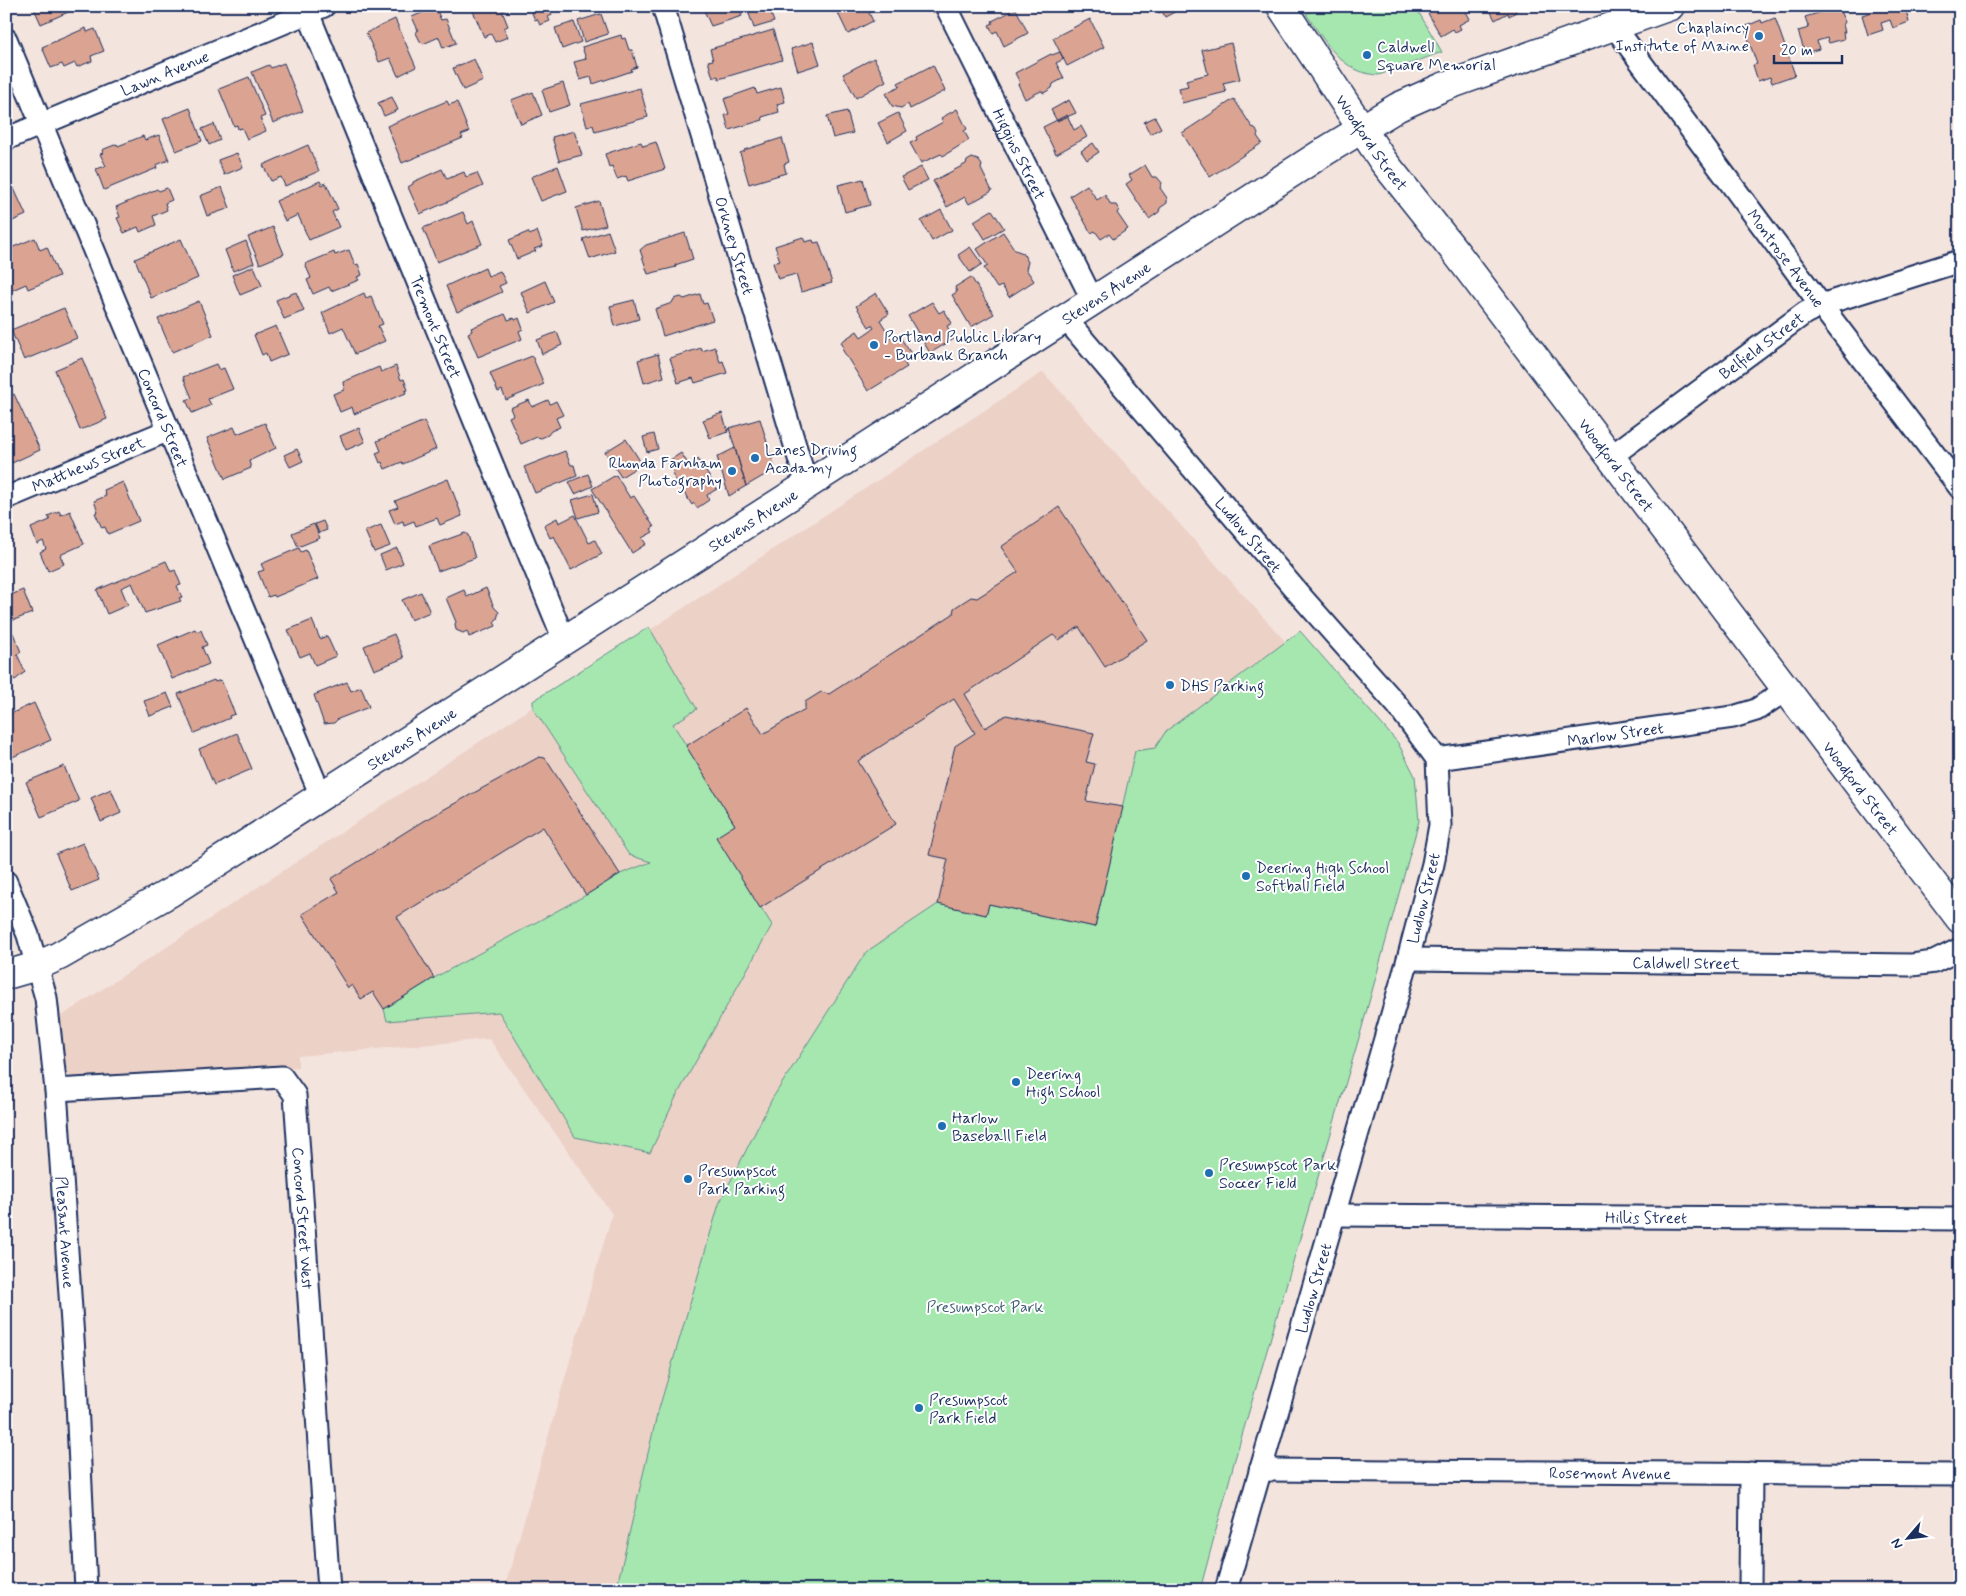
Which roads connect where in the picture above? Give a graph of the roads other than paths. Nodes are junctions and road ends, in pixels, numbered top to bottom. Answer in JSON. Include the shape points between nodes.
{"nodes":[{"id":1,"x":663,"y":6,"type":"edge"},
{"id":2,"x":946,"y":6,"type":"edge"},
{"id":3,"x":1280,"y":6,"type":"edge"},
{"id":4,"x":1670,"y":6,"type":"edge"},
{"id":5,"x":316,"y":10,"type":"edge"},
{"id":6,"x":1614,"y":26,"type":"junction"},
{"id":7,"x":6,"y":39,"type":"edge"},
{"id":8,"x":41,"y":125,"type":"junction"},
{"id":9,"x":1363,"y":129,"type":"junction"},
{"id":10,"x":6,"y":139,"type":"edge"},
{"id":11,"x":1960,"y":260,"type":"edge"},
{"id":12,"x":1093,"y":301,"type":"junction"},
{"id":13,"x":1821,"y":305,"type":"junction"},
{"id":14,"x":1065,"y":318,"type":"junction"},
{"id":15,"x":169,"y":430,"type":"junction"},
{"id":16,"x":1610,"y":457,"type":"junction"},
{"id":17,"x":808,"y":486,"type":"junction"},
{"id":18,"x":1960,"y":488,"type":"edge"},
{"id":19,"x":6,"y":498,"type":"edge"},
{"id":20,"x":564,"y":640,"type":"junction"},
{"id":21,"x":1786,"y":690,"type":"junction"},
{"id":22,"x":1437,"y":759,"type":"junction"},
{"id":23,"x":320,"y":796,"type":"junction"},
{"id":24,"x":6,"y":882,"type":"edge"},
{"id":25,"x":1960,"y":919,"type":"edge"},
{"id":26,"x":1960,"y":949,"type":"edge"},
{"id":27,"x":1408,"y":959,"type":"junction"},
{"id":28,"x":37,"y":966,"type":"junction"},
{"id":29,"x":6,"y":974,"type":"edge"},
{"id":30,"x":56,"y":1090,"type":"junction"},
{"id":31,"x":1334,"y":1215,"type":"junction"},
{"id":32,"x":1960,"y":1219,"type":"edge"},
{"id":33,"x":1260,"y":1470,"type":"junction"},
{"id":34,"x":1751,"y":1473,"type":"junction"},
{"id":35,"x":1960,"y":1475,"type":"edge"},
{"id":36,"x":86,"y":1590,"type":"edge"},
{"id":37,"x":329,"y":1590,"type":"edge"},
{"id":38,"x":1226,"y":1590,"type":"edge"},
{"id":39,"x":1750,"y":1590,"type":"edge"}],
"edges":[{"from":1,"to":17,"type":"street","name":"Orkney Street"},
{"from":2,"to":12,"type":"street","name":"Higgins Street"},
{"from":3,"to":9,"type":"main road","name":"Woodford Street"},
{"from":4,"to":6,"type":"main road","name":"Stevens Avenue"},
{"from":5,"to":8,"type":"street","name":"Lawn Avenue"},
{"from":5,"to":20,"type":"street","name":"Tremont Street"},
{"from":6,"to":9,"type":"main road","name":"Stevens Avenue","via":[[1443,87],[1398,107]]},
{"from":6,"to":13,"type":"street","name":"Montrose Avenue"},
{"from":7,"to":8,"type":"street","name":"Concord Street"},
{"from":8,"to":10,"type":"street","name":"Lawn Avenue"},
{"from":8,"to":15,"type":"street","name":"Concord Street"},
{"from":9,"to":12,"type":"main road","name":"Stevens Avenue"},
{"from":9,"to":16,"type":"main road","name":"Woodford Street","via":[[1383,160]]},
{"from":11,"to":13,"type":"street","name":"Belfield Street"},
{"from":12,"to":14,"type":"main road","name":"Stevens Avenue"},
{"from":13,"to":16,"type":"street","name":"Belfield Street","via":[[1804,313]]},
{"from":13,"to":18,"type":"street","name":"Montrose Avenue"},
{"from":14,"to":17,"type":"main road","name":"Stevens Avenue"},
{"from":14,"to":22,"type":"street","name":"Ludlow Street","via":[[1398,706]]},
{"from":15,"to":19,"type":"street","name":"Matthews Street"},
{"from":15,"to":23,"type":"street","name":"Concord Street"},
{"from":16,"to":21,"type":"main road","name":"Woodford Street"},
{"from":17,"to":20,"type":"main road","name":"Stevens Avenue"},
{"from":20,"to":23,"type":"main road","name":"Stevens Avenue"},
{"from":21,"to":22,"type":"street","name":"Marlow Street","via":[[1756,710],[1733,717]]},
{"from":21,"to":25,"type":"main road","name":"Woodford Street"},
{"from":22,"to":27,"type":"street","name":"Ludlow Street","via":[[1440,825]]},
{"from":23,"to":28,"type":"main road","name":"Stevens Avenue","via":[[171,892]]},
{"from":24,"to":28,"type":"street","name":"Pleasant Avenue"},
{"from":26,"to":27,"type":"street","name":"Caldwell Street","via":[[1934,962],[1912,965]]},
{"from":27,"to":31,"type":"street","name":"Ludlow Street"},
{"from":28,"to":29,"type":"main road","name":"Stevens Avenue"},
{"from":28,"to":30,"type":"street","name":"Pleasant Avenue","via":[[46,998]]},
{"from":30,"to":36,"type":"street","name":"Pleasant Avenue"},
{"from":30,"to":37,"type":"street","name":"Concord Street West","via":[[282,1077],[295,1095]]},
{"from":31,"to":32,"type":"street","name":"Hillis Street"},
{"from":31,"to":33,"type":"street","name":"Ludlow Street"},
{"from":33,"to":34,"type":"street","name":"Rosemont Avenue"},
{"from":33,"to":38,"type":"street","name":"Ludlow Street"},
{"from":34,"to":35,"type":"street","name":"Rosemont Avenue"},
{"from":34,"to":39,"type":"street"}]}
